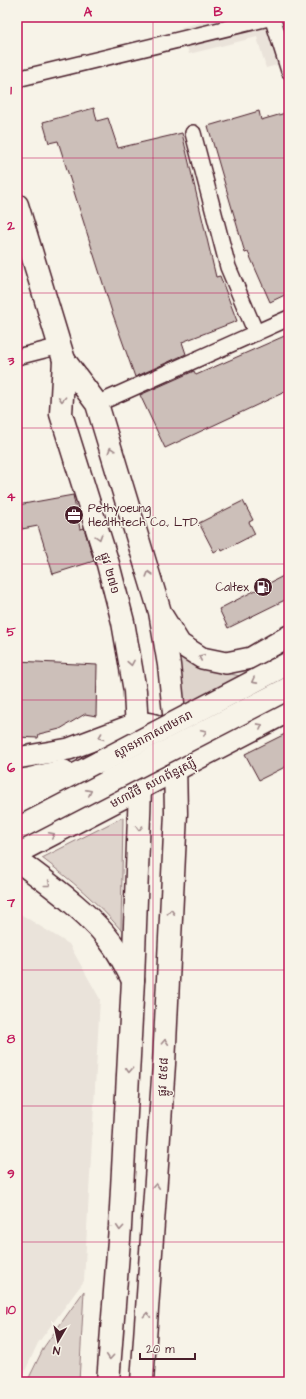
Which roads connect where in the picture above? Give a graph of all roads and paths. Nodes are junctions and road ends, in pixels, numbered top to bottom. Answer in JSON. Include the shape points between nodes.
{"nodes":[{"id":1,"x":272,"y":17,"type":"edge"},
{"id":2,"x":289,"y":71,"type":"edge"},
{"id":3,"x":17,"y":79,"type":"edge"},
{"id":4,"x":193,"y":133,"type":"dead end"},
{"id":5,"x":17,"y":205,"type":"edge"},
{"id":6,"x":289,"y":318,"type":"edge"},
{"id":7,"x":256,"y":333,"type":"junction"},
{"id":8,"x":62,"y":353,"type":"junction"},
{"id":9,"x":17,"y":357,"type":"edge"},
{"id":10,"x":97,"y":404,"type":"junction"},
{"id":11,"x":160,"y":612,"type":"junction"},
{"id":12,"x":289,"y":636,"type":"edge"},
{"id":13,"x":289,"y":663,"type":"edge"},
{"id":14,"x":289,"y":688,"type":"edge"},
{"id":15,"x":289,"y":711,"type":"edge"},
{"id":16,"x":138,"y":723,"type":"junction"},
{"id":17,"x":176,"y":740,"type":"junction"},
{"id":18,"x":17,"y":758,"type":"edge"},
{"id":19,"x":100,"y":762,"type":"junction"},
{"id":20,"x":177,"y":771,"type":"junction"},
{"id":21,"x":17,"y":781,"type":"edge"},
{"id":22,"x":140,"y":789,"type":"junction"},
{"id":23,"x":17,"y":805,"type":"edge"},
{"id":24,"x":95,"y":813,"type":"junction"},
{"id":25,"x":17,"y":818,"type":"edge"},
{"id":26,"x":17,"y":830,"type":"edge"},
{"id":27,"x":17,"y":853,"type":"edge"},
{"id":28,"x":17,"y":860,"type":"edge"},
{"id":29,"x":133,"y":980,"type":"junction"},
{"id":30,"x":108,"y":1382,"type":"edge"},
{"id":31,"x":142,"y":1382,"type":"edge"}],
"edges":[{"from":1,"to":2,"type":"street"},
{"from":1,"to":3,"type":"street"},
{"from":4,"to":7,"type":"street","via":[[228,267]]},
{"from":5,"to":8,"type":"main road","name":"ផ្លូវ ២៧១"},
{"from":6,"to":7,"type":"street"},
{"from":7,"to":10,"type":"street"},
{"from":8,"to":9,"type":"street"},
{"from":8,"to":10,"type":"main road","name":"ផ្លូវ ២៧១"},
{"from":8,"to":16,"type":"main road","name":"ផ្លូវ ២៧១","one_way":true,"via":[[62,414],[123,622],[132,668]]},
{"from":11,"to":10,"type":"main road","name":"ផ្លូវ ២៧១","one_way":true},
{"from":12,"to":11,"type":"main road","one_way":true,"via":[[251,658],[226,663],[202,658],[180,644]]},
{"from":11,"to":17,"type":"main road","name":"ផ្លូវ ២៧១","via":[[172,688]]},
{"from":13,"to":19,"type":"main road","name":"ស្ពានអាកាស៧មករា","one_way":true,"bridge":true},
{"from":26,"to":14,"type":"main road","name":"ស្ពានអាកាស៧មករា","one_way":true,"bridge":true},
{"from":20,"to":15,"type":"main road","name":"មហាវិថី សហព័ន្ធរុស្ស៊ី","one_way":true},
{"from":16,"to":17,"type":"main road","via":[[159,726]]},
{"from":16,"to":18,"type":"main road","one_way":true,"via":[[69,749]]},
{"from":16,"to":22,"type":"main road","name":"ផ្លូវ ២៧១"},
{"from":17,"to":20,"type":"main road","name":"ផ្លូវ ២៧១"},
{"from":19,"to":21,"type":"main road"},
{"from":19,"to":23,"type":"main road","name":"ស្ពានអាកាស៧មករា"},
{"from":20,"to":22,"type":"main road","name":"មហាវិថី សហព័ន្ធរុស្ស៊ី"},
{"from":31,"to":20,"type":"main road","name":"ផ្លូវ ៥៩៨","one_way":true,"via":[[164,1064]]},
{"from":22,"to":24,"type":"main road","name":"មហាវិថី សហព័ន្ធរុស្ស៊ី"},
{"from":22,"to":29,"type":"main road","one_way":true},
{"from":24,"to":25,"type":"main road","via":[[42,819]]},
{"from":27,"to":24,"type":"main road","name":"មហាវិថី សហព័ន្ធរុស្ស៊ី","one_way":true},
{"from":28,"to":29,"type":"main road","one_way":true,"via":[[66,898],[97,927],[115,947]]},
{"from":29,"to":30,"type":"main road","one_way":true,"via":[[121,1219]]}]}
